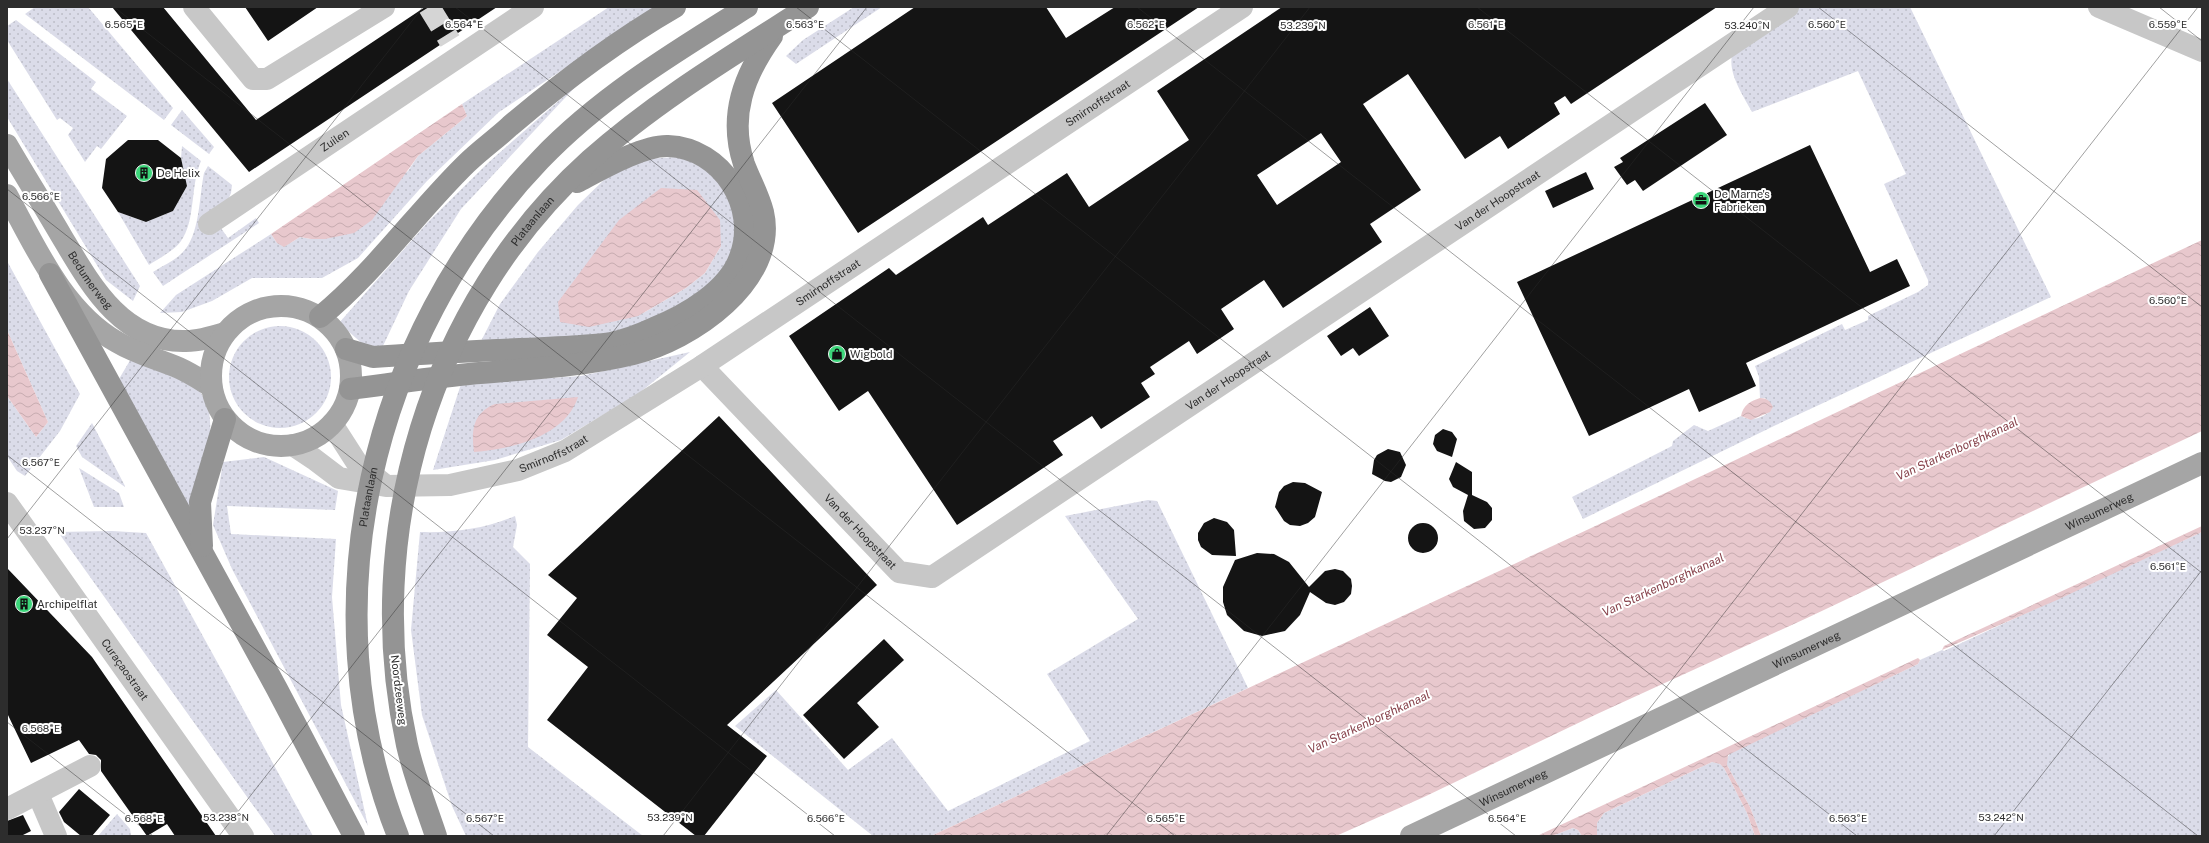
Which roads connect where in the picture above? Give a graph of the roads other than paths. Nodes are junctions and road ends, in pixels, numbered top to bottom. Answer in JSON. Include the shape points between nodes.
{"nodes":[{"id":1,"x":194,"y":7,"type":"edge"},
{"id":2,"x":384,"y":7,"type":"edge"},
{"id":3,"x":533,"y":7,"type":"edge"},
{"id":4,"x":675,"y":7,"type":"edge"},
{"id":5,"x":747,"y":7,"type":"edge"},
{"id":6,"x":808,"y":7,"type":"edge"},
{"id":7,"x":1242,"y":7,"type":"edge"},
{"id":8,"x":1788,"y":7,"type":"edge"},
{"id":9,"x":2099,"y":7,"type":"edge"},
{"id":10,"x":780,"y":25,"type":"junction"},
{"id":11,"x":2202,"y":51,"type":"edge"},
{"id":12,"x":7,"y":145,"type":"edge"},
{"id":13,"x":558,"y":191,"type":"junction"},
{"id":14,"x":7,"y":195,"type":"edge"},
{"id":15,"x":209,"y":224,"type":"dead end"},
{"id":16,"x":50,"y":274,"type":"junction"},
{"id":17,"x":320,"y":317,"type":"junction"},
{"id":18,"x":225,"y":333,"type":"junction"},
{"id":19,"x":346,"y":349,"type":"junction"},
{"id":20,"x":702,"y":366,"type":"junction"},
{"id":21,"x":211,"y":386,"type":"junction"},
{"id":22,"x":350,"y":389,"type":"junction"},
{"id":23,"x":225,"y":419,"type":"junction"},
{"id":24,"x":332,"y":424,"type":"junction"},
{"id":25,"x":292,"y":445,"type":"junction"},
{"id":26,"x":2202,"y":463,"type":"edge"},
{"id":27,"x":386,"y":486,"type":"junction"},
{"id":28,"x":10,"y":513,"type":"edge"},
{"id":29,"x":396,"y":538,"type":"joint"},
{"id":30,"x":203,"y":553,"type":"junction"},
{"id":31,"x":90,"y":766,"type":"dead end"},
{"id":32,"x":38,"y":794,"type":"junction"},
{"id":33,"x":7,"y":809,"type":"edge"},
{"id":34,"x":56,"y":836,"type":"edge"},
{"id":35,"x":243,"y":836,"type":"edge"},
{"id":36,"x":354,"y":836,"type":"edge"},
{"id":37,"x":398,"y":836,"type":"edge"},
{"id":38,"x":436,"y":836,"type":"edge"},
{"id":39,"x":1411,"y":836,"type":"edge"}],
"edges":[{"from":1,"to":2,"type":"street","via":[[253,78],[259,80],[267,79]]},
{"from":3,"to":15,"type":"street","name":"Zuilen","via":[[455,48]]},
{"from":4,"to":17,"type":"highway","via":[[637,28],[541,100],[467,163],[370,270]]},
{"from":5,"to":37,"type":"highway","name":"Plataanlaan","via":[[620,90],[580,122],[541,159],[504,200],[466,250],[424,324],[406,365],[388,414],[367,494],[356,614],[367,726],[376,769]]},
{"from":6,"to":10,"type":"highway","name":"Plataanlaan"},
{"from":7,"to":20,"type":"street","name":"Smirnoffstraat"},
{"from":8,"to":20,"type":"street","name":"Van der Hoopstraat","via":[[932,576],[899,572]]},
{"from":9,"to":11,"type":"street"},
{"from":10,"to":13,"type":"highway","name":"Plataanlaan","via":[[652,109],[589,161]]},
{"from":10,"to":22,"type":"highway","via":[[755,59],[740,94],[737,132],[744,162],[763,213],[764,233],[756,265],[727,304],[680,336],[635,354],[580,364],[458,375]]},
{"from":12,"to":18,"type":"main road","name":"Bedumerweg","via":[[95,291],[124,319],[155,336],[171,340],[187,341]]},
{"from":13,"to":19,"type":"highway","via":[[629,156],[667,146],[690,150],[718,167],[730,180],[738,195],[745,226],[740,257],[721,285],[694,307],[655,328],[611,343],[373,357]]},
{"from":13,"to":29,"type":"highway","name":"Plataanlaan","via":[[512,247],[466,320],[437,383],[421,426],[410,463]]},
{"from":14,"to":16,"type":"main road"},
{"from":16,"to":21,"type":"main road","via":[[97,328],[116,342],[180,368]]},
{"from":16,"to":30,"type":"highway"},
{"from":17,"to":18,"type":"main road","via":[[296,307],[270,306],[246,315]]},
{"from":17,"to":19,"type":"main road","via":[[335,331]]},
{"from":18,"to":21,"type":"main road","via":[[213,356]]},
{"from":19,"to":22,"type":"main road","via":[[350,367]]},
{"from":20,"to":27,"type":"street","name":"Smirnoffstraat","via":[[565,451],[518,470],[450,485]]},
{"from":21,"to":23,"type":"main road","via":[[216,404]]},
{"from":22,"to":24,"type":"main road","via":[[344,406]]},
{"from":23,"to":25,"type":"main road","via":[[243,436],[255,442]]},
{"from":23,"to":30,"type":"highway","via":[[200,502]]},
{"from":24,"to":25,"type":"main road","via":[[316,437]]},
{"from":24,"to":27,"type":"street","via":[[357,463]]},
{"from":25,"to":27,"type":"street","name":"Smirnoffstraat","via":[[339,478]]},
{"from":26,"to":39,"type":"main road","name":"Winsumerweg"},
{"from":28,"to":35,"type":"street","name":"Curaçaostraat"},
{"from":29,"to":38,"type":"highway","name":"Noordzeeweg","via":[[392,628],[401,713],[407,747]]},
{"from":30,"to":36,"type":"highway"},
{"from":31,"to":32,"type":"street"},
{"from":32,"to":33,"type":"street"},
{"from":32,"to":34,"type":"street"}]}
